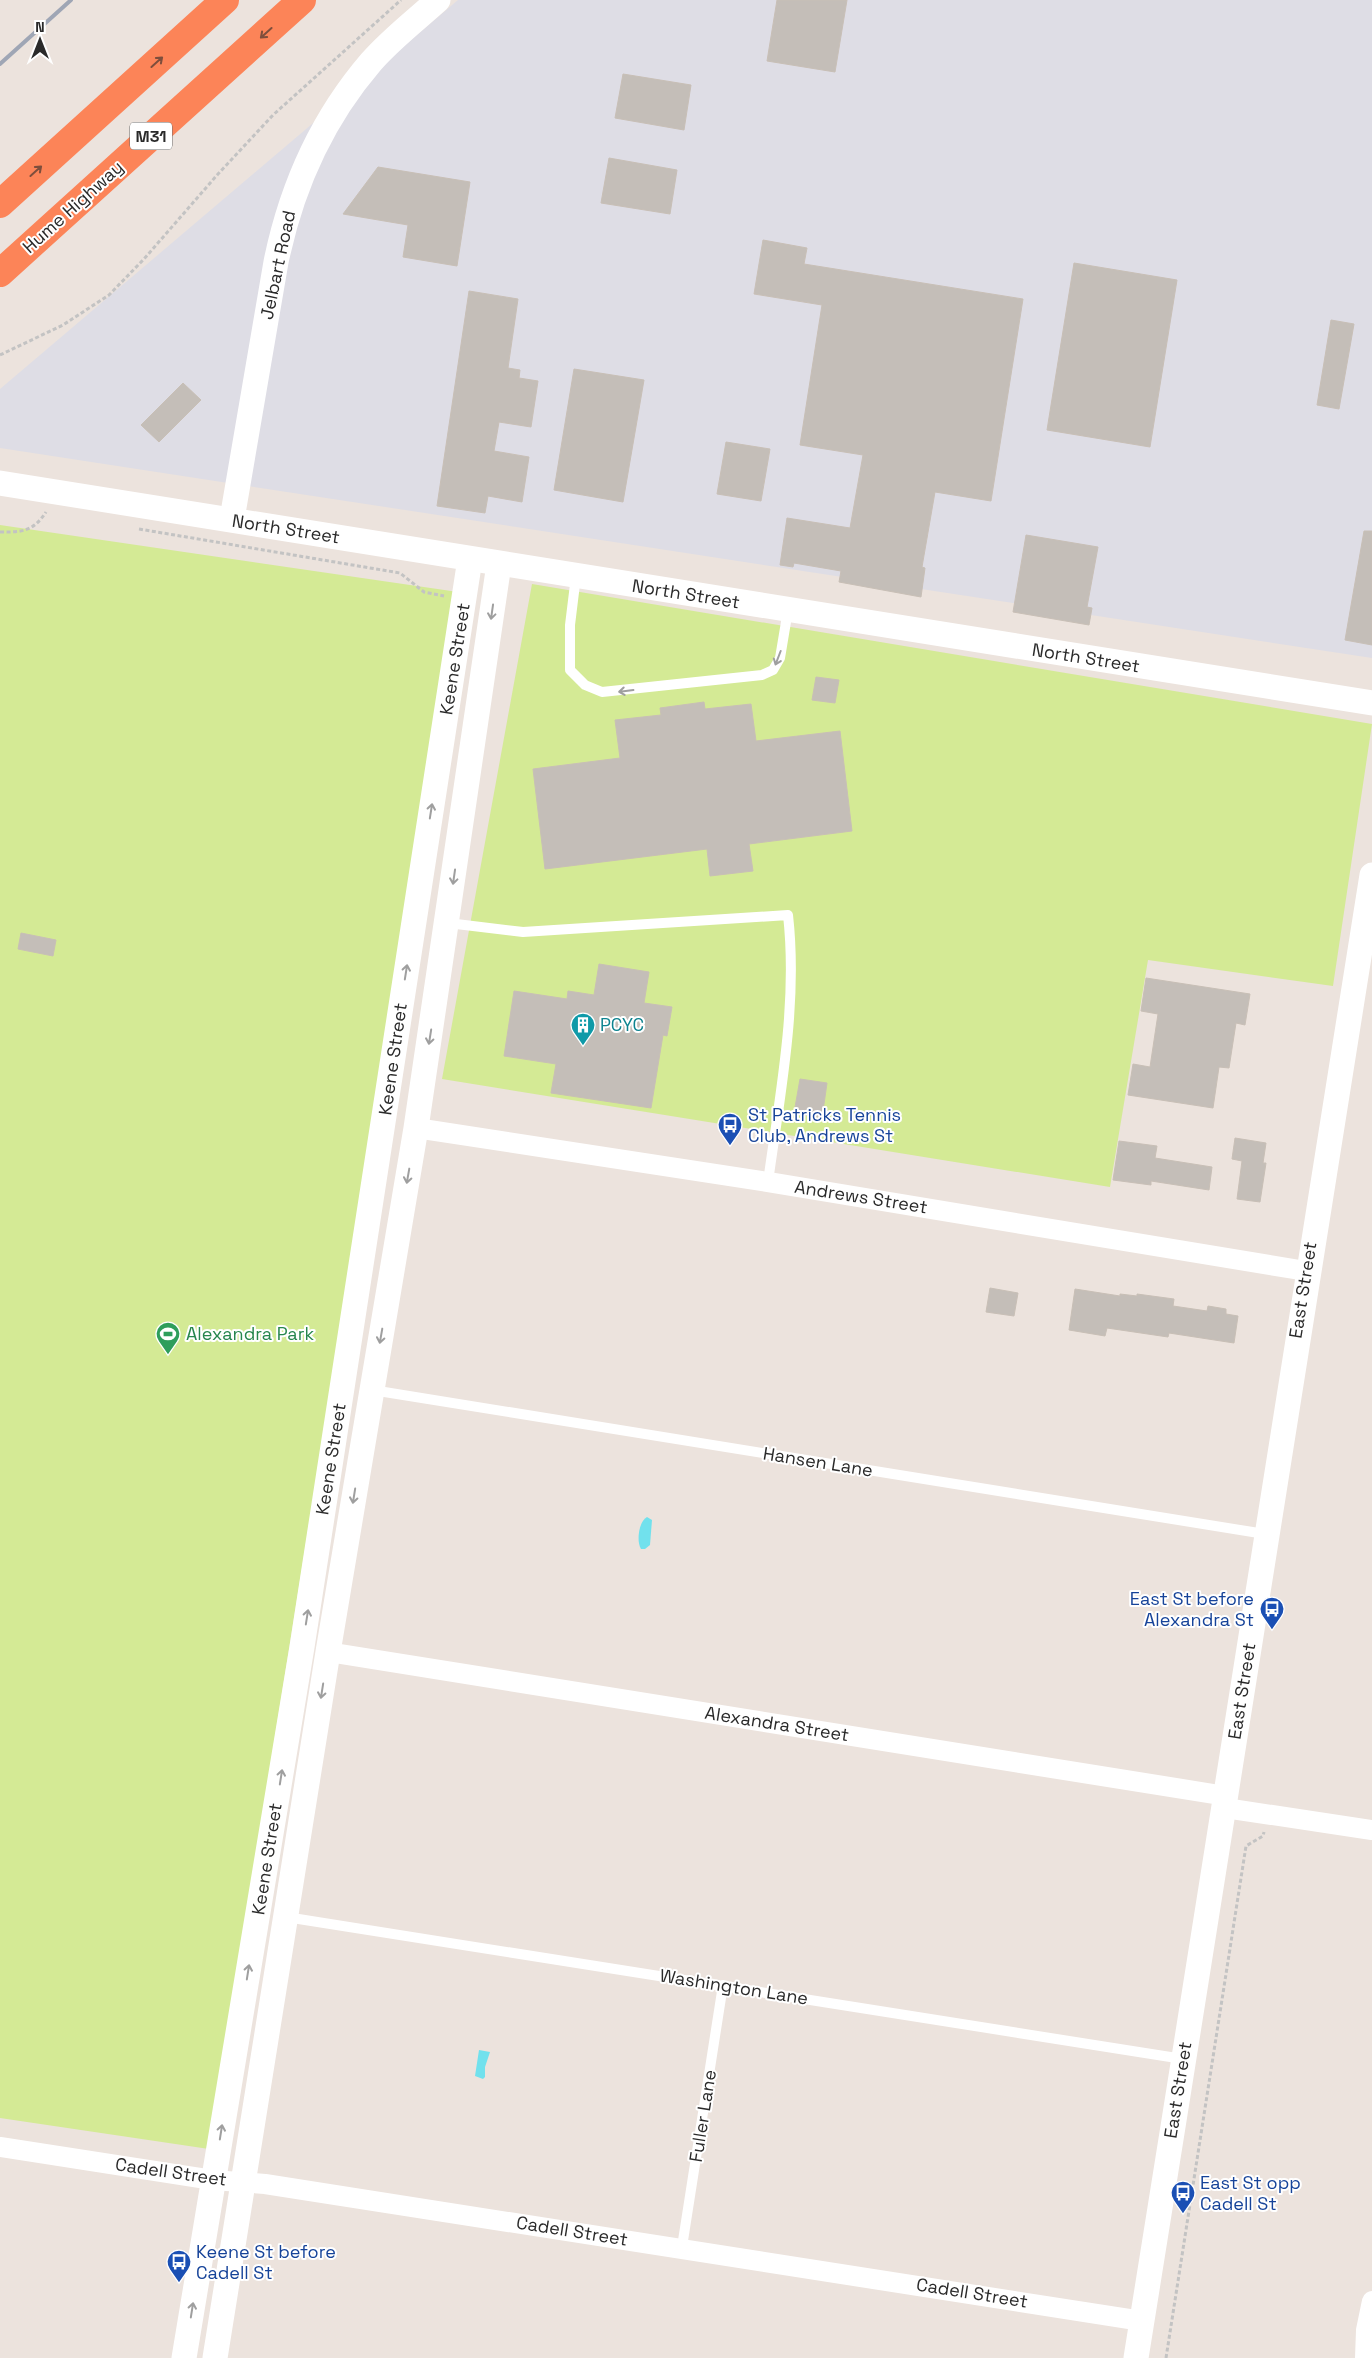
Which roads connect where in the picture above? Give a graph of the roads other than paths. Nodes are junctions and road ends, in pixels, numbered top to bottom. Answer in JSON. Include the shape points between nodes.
{"nodes":[{"id":1,"x":225,"y":0,"type":"edge"},
{"id":2,"x":302,"y":0,"type":"edge"},
{"id":3,"x":438,"y":0,"type":"edge"},
{"id":4,"x":0,"y":204,"type":"edge"},
{"id":5,"x":0,"y":273,"type":"edge"},
{"id":6,"x":0,"y":483,"type":"edge"},
{"id":7,"x":232,"y":520,"type":"junction"},
{"id":8,"x":470,"y":559,"type":"junction"},
{"id":9,"x":499,"y":564,"type":"junction"},
{"id":10,"x":576,"y":576,"type":"junction"},
{"id":11,"x":788,"y":610,"type":"junction"},
{"id":12,"x":1372,"y":703,"type":"edge"},
{"id":13,"x":1372,"y":875,"type":"edge"},
{"id":14,"x":448,"y":923,"type":"junction"},
{"id":15,"x":383,"y":1124,"type":"junction"},
{"id":16,"x":416,"y":1128,"type":"junction"},
{"id":17,"x":768,"y":1182,"type":"junction"},
{"id":18,"x":1306,"y":1271,"type":"junction"},
{"id":19,"x":371,"y":1390,"type":"junction"},
{"id":20,"x":1265,"y":1534,"type":"junction"},
{"id":21,"x":302,"y":1647,"type":"junction"},
{"id":22,"x":328,"y":1652,"type":"junction"},
{"id":23,"x":1225,"y":1802,"type":"junction"},
{"id":24,"x":1372,"y":1830,"type":"edge"},
{"id":25,"x":285,"y":1916,"type":"junction"},
{"id":26,"x":724,"y":1986,"type":"junction"},
{"id":27,"x":1183,"y":2059,"type":"junction"},
{"id":28,"x":0,"y":2147,"type":"edge"},
{"id":29,"x":213,"y":2180,"type":"junction"},
{"id":30,"x":245,"y":2181,"type":"junction"},
{"id":31,"x":682,"y":2247,"type":"junction"},
{"id":32,"x":1372,"y":2301,"type":"edge"},
{"id":33,"x":1142,"y":2321,"type":"junction"},
{"id":34,"x":184,"y":2358,"type":"edge"},
{"id":35,"x":215,"y":2358,"type":"edge"},
{"id":36,"x":1136,"y":2358,"type":"edge"},
{"id":37,"x":1364,"y":2358,"type":"edge"}],
"edges":[{"from":4,"to":1,"type":"highway","one_way":true},
{"from":2,"to":5,"type":"highway","name":"Hume Highway","number":"M31","one_way":true},
{"from":3,"to":7,"type":"street","name":"Jelbart Road","via":[[372,60],[350,88],[316,145],[299,182],[285,220],[276,262]]},
{"from":6,"to":7,"type":"street","name":"North Street"},
{"from":7,"to":8,"type":"street","name":"North Street"},
{"from":8,"to":9,"type":"street","name":"North Street"},
{"from":15,"to":8,"type":"street","name":"Keene Street","one_way":true},
{"from":9,"to":10,"type":"street","name":"North Street"},
{"from":9,"to":14,"type":"street","name":"Keene Street","one_way":true},
{"from":10,"to":11,"type":"street","name":"North Street"},
{"from":11,"to":10,"type":"lane","one_way":true,"via":[[780,658],[773,670],[762,674],[602,692],[585,685],[570,670],[570,625]]},
{"from":11,"to":12,"type":"street","name":"North Street"},
{"from":13,"to":18,"type":"street","name":"East Street"},
{"from":14,"to":16,"type":"street","name":"Keene Street","one_way":true},
{"from":14,"to":17,"type":"lane","via":[[523,932],[788,915],[792,945],[788,1034]]},
{"from":15,"to":16,"type":"street"},
{"from":21,"to":15,"type":"street","name":"Keene Street","one_way":true},
{"from":16,"to":17,"type":"street","name":"Andrews Street"},
{"from":16,"to":19,"type":"street","name":"Keene Street","one_way":true},
{"from":17,"to":18,"type":"street","name":"Andrews Street"},
{"from":18,"to":20,"type":"street","name":"East Street"},
{"from":19,"to":20,"type":"lane","name":"Hansen Lane"},
{"from":19,"to":22,"type":"street","name":"Keene Street","one_way":true},
{"from":20,"to":23,"type":"street","name":"East Street"},
{"from":21,"to":22,"type":"street"},
{"from":29,"to":21,"type":"street","name":"Keene Street","one_way":true},
{"from":22,"to":23,"type":"street","name":"Alexandra Street"},
{"from":22,"to":25,"type":"street","name":"Keene Street","one_way":true},
{"from":23,"to":24,"type":"street","name":"Alexandra Street","via":[[1268,1814]]},
{"from":23,"to":27,"type":"street","name":"East Street"},
{"from":25,"to":26,"type":"lane","name":"Washington Lane"},
{"from":25,"to":30,"type":"street","name":"Keene Street"},
{"from":26,"to":27,"type":"lane","name":"Washington Lane"},
{"from":26,"to":31,"type":"lane","name":"Fuller Lane"},
{"from":27,"to":33,"type":"street","name":"East Street"},
{"from":28,"to":29,"type":"street","name":"Cadell Street"},
{"from":29,"to":30,"type":"street","name":"Cadell Street"},
{"from":34,"to":29,"type":"street","name":"Keene Street","one_way":true},
{"from":30,"to":31,"type":"street","name":"Cadell Street"},
{"from":30,"to":35,"type":"street","name":"Keene Street"},
{"from":31,"to":33,"type":"street","name":"Cadell Street"},
{"from":32,"to":37,"type":"street"},
{"from":33,"to":36,"type":"street","name":"East Street"}]}
